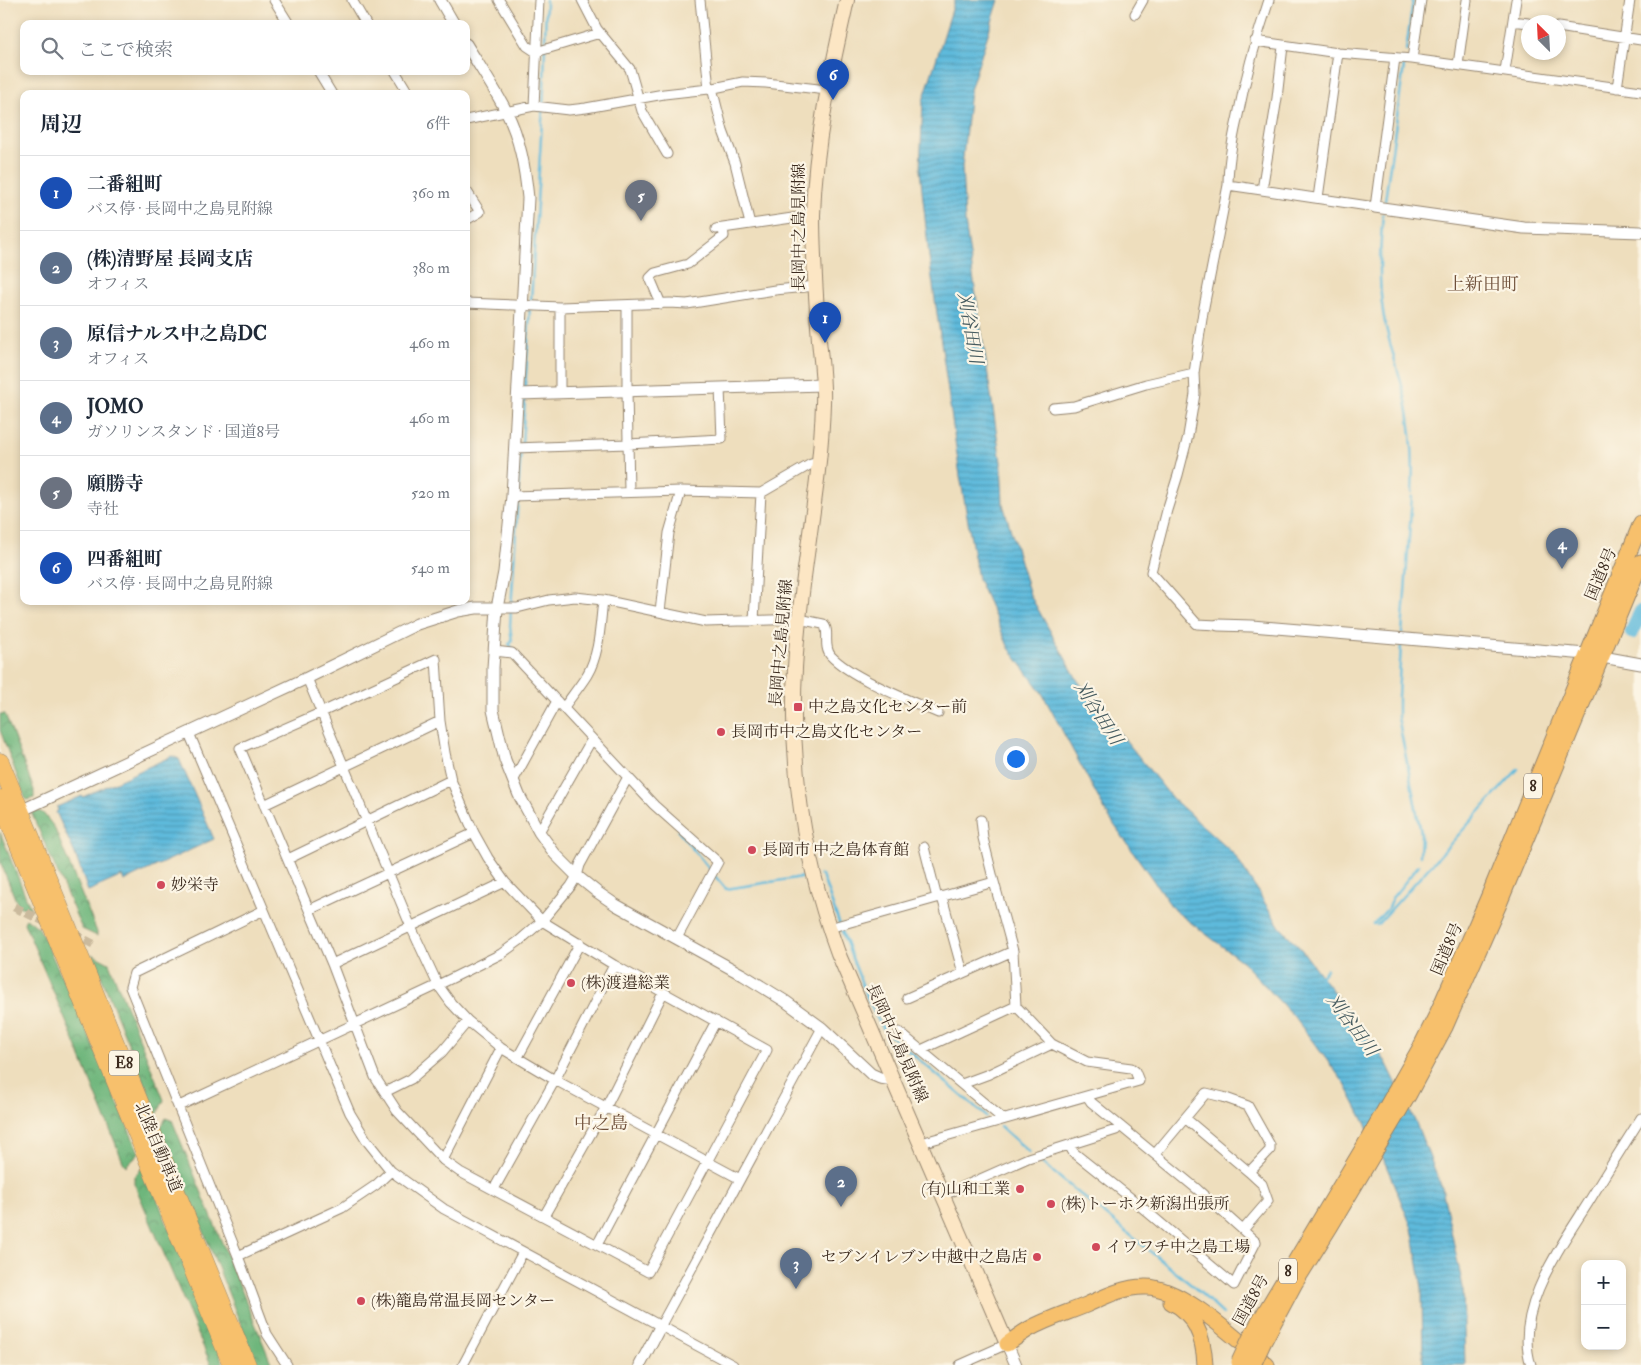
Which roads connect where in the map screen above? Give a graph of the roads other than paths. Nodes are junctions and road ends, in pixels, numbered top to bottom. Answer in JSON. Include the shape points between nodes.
{"nodes":[{"id":1,"x":274,"y":0,"type":"edge"},
{"id":2,"x":352,"y":0,"type":"edge"},
{"id":3,"x":440,"y":0,"type":"edge"},
{"id":4,"x":499,"y":0,"type":"edge"},
{"id":5,"x":539,"y":0,"type":"edge"},
{"id":6,"x":582,"y":0,"type":"edge"},
{"id":7,"x":700,"y":0,"type":"edge"},
{"id":8,"x":847,"y":0,"type":"edge"},
{"id":9,"x":1143,"y":0,"type":"edge"},
{"id":10,"x":1269,"y":0,"type":"edge"},
{"id":11,"x":1421,"y":0,"type":"edge"},
{"id":12,"x":1467,"y":0,"type":"edge"},
{"id":13,"x":1516,"y":0,"type":"edge"},
{"id":14,"x":1630,"y":0,"type":"edge"},
{"id":15,"x":1135,"y":14,"type":"dead end"},
{"id":16,"x":286,"y":20,"type":"edge"},
{"id":17,"x":364,"y":20,"type":"edge"},
{"id":18,"x":452,"y":20,"type":"edge"},
{"id":19,"x":1513,"y":21,"type":"junction"},
{"id":20,"x":1521,"y":22,"type":"edge"},
{"id":21,"x":1566,"y":29,"type":"edge"},
{"id":22,"x":600,"y":33,"type":"junction"},
{"id":23,"x":1625,"y":38,"type":"junction"},
{"id":24,"x":1641,"y":40,"type":"edge"},
{"id":25,"x":1255,"y":41,"type":"junction"},
{"id":26,"x":1283,"y":46,"type":"junction"},
{"id":27,"x":470,"y":51,"type":"edge"},
{"id":28,"x":536,"y":52,"type":"junction"},
{"id":29,"x":1338,"y":53,"type":"junction"},
{"id":30,"x":1395,"y":58,"type":"junction"},
{"id":31,"x":1412,"y":59,"type":"junction"},
{"id":32,"x":1458,"y":65,"type":"junction"},
{"id":33,"x":1505,"y":71,"type":"junction"},
{"id":34,"x":320,"y":75,"type":"edge"},
{"id":35,"x":397,"y":75,"type":"edge"},
{"id":36,"x":1617,"y":88,"type":"junction"},
{"id":37,"x":711,"y":89,"type":"junction"},
{"id":38,"x":330,"y":90,"type":"edge"},
{"id":39,"x":407,"y":90,"type":"edge"},
{"id":40,"x":827,"y":90,"type":"junction"},
{"id":41,"x":1641,"y":91,"type":"edge"},
{"id":42,"x":638,"y":98,"type":"junction"},
{"id":43,"x":534,"y":106,"type":"junction"},
{"id":44,"x":507,"y":112,"type":"junction"},
{"id":45,"x":470,"y":119,"type":"edge"},
{"id":46,"x":668,"y":154,"type":"dead end"},
{"id":47,"x":1228,"y":185,"type":"junction"},
{"id":48,"x":1262,"y":190,"type":"junction"},
{"id":49,"x":470,"y":196,"type":"edge"},
{"id":50,"x":1318,"y":198,"type":"junction"},
{"id":51,"x":1375,"y":207,"type":"junction"},
{"id":52,"x":813,"y":214,"type":"junction"},
{"id":53,"x":470,"y":218,"type":"edge"},
{"id":54,"x":750,"y":224,"type":"junction"},
{"id":55,"x":1641,"y":232,"type":"edge"},
{"id":56,"x":816,"y":286,"type":"junction"},
{"id":57,"x":470,"y":303,"type":"edge"},
{"id":58,"x":662,"y":304,"type":"junction"},
{"id":59,"x":522,"y":305,"type":"junction"},
{"id":60,"x":627,"y":305,"type":"junction"},
{"id":61,"x":560,"y":307,"type":"junction"},
{"id":62,"x":1194,"y":373,"type":"junction"},
{"id":63,"x":823,"y":385,"type":"junction"},
{"id":64,"x":720,"y":388,"type":"junction"},
{"id":65,"x":627,"y":391,"type":"junction"},
{"id":66,"x":560,"y":393,"type":"junction"},
{"id":67,"x":518,"y":394,"type":"junction"},
{"id":68,"x":1053,"y":408,"type":"dead end"},
{"id":69,"x":628,"y":444,"type":"junction"},
{"id":70,"x":515,"y":448,"type":"junction"},
{"id":71,"x":819,"y":462,"type":"junction"},
{"id":72,"x":681,"y":491,"type":"junction"},
{"id":73,"x":629,"y":492,"type":"junction"},
{"id":74,"x":761,"y":493,"type":"junction"},
{"id":75,"x":512,"y":496,"type":"junction"},
{"id":76,"x":1641,"y":523,"type":"edge"},
{"id":77,"x":1641,"y":562,"type":"edge"},
{"id":78,"x":603,"y":600,"type":"junction"},
{"id":79,"x":496,"y":608,"type":"junction"},
{"id":80,"x":660,"y":612,"type":"junction"},
{"id":81,"x":799,"y":619,"type":"junction"},
{"id":82,"x":754,"y":621,"type":"junction"},
{"id":83,"x":1218,"y":625,"type":"joint"},
{"id":84,"x":494,"y":650,"type":"junction"},
{"id":85,"x":1586,"y":654,"type":"junction"},
{"id":86,"x":1603,"y":656,"type":"junction"},
{"id":87,"x":1641,"y":664,"type":"edge"},
{"id":88,"x":307,"y":678,"type":"junction"},
{"id":89,"x":561,"y":704,"type":"junction"},
{"id":90,"x":320,"y":713,"type":"junction"},
{"id":91,"x":938,"y":713,"type":"dead end"},
{"id":92,"x":440,"y":721,"type":"junction"},
{"id":93,"x":189,"y":733,"type":"junction"},
{"id":94,"x":592,"y":739,"type":"junction"},
{"id":95,"x":0,"y":762,"type":"edge"},
{"id":96,"x":343,"y":767,"type":"junction"},
{"id":97,"x":628,"y":777,"type":"junction"},
{"id":98,"x":451,"y":780,"type":"junction"},
{"id":99,"x":513,"y":781,"type":"junction"},
{"id":100,"x":0,"y":799,"type":"edge"},
{"id":101,"x":264,"y":805,"type":"junction"},
{"id":102,"x":29,"y":807,"type":"dead end"},
{"id":103,"x":366,"y":820,"type":"junction"},
{"id":104,"x":981,"y":820,"type":"dead end"},
{"id":105,"x":539,"y":832,"type":"junction"},
{"id":106,"x":474,"y":833,"type":"junction"},
{"id":107,"x":924,"y":847,"type":"dead end"},
{"id":108,"x":288,"y":859,"type":"junction"},
{"id":109,"x":389,"y":874,"type":"junction"},
{"id":110,"x":577,"y":876,"type":"junction"},
{"id":111,"x":505,"y":882,"type":"junction"},
{"id":112,"x":994,"y":882,"type":"junction"},
{"id":113,"x":939,"y":897,"type":"junction"},
{"id":114,"x":264,"y":910,"type":"junction"},
{"id":115,"x":310,"y":910,"type":"junction"},
{"id":116,"x":542,"y":921,"type":"junction"},
{"id":117,"x":411,"y":927,"type":"junction"},
{"id":118,"x":829,"y":928,"type":"junction"},
{"id":119,"x":677,"y":938,"type":"junction"},
{"id":120,"x":580,"y":943,"type":"junction"},
{"id":121,"x":1013,"y":951,"type":"junction"},
{"id":122,"x":332,"y":964,"type":"junction"},
{"id":123,"x":614,"y":965,"type":"junction"},
{"id":124,"x":963,"y":973,"type":"junction"},
{"id":125,"x":438,"y":985,"type":"junction"},
{"id":126,"x":663,"y":993,"type":"junction"},
{"id":127,"x":907,"y":998,"type":"dead end"},
{"id":128,"x":1016,"y":1006,"type":"junction"},
{"id":129,"x":468,"y":1021,"type":"junction"},
{"id":130,"x":716,"y":1022,"type":"junction"},
{"id":131,"x":356,"y":1024,"type":"junction"},
{"id":132,"x":822,"y":1028,"type":"junction"},
{"id":133,"x":899,"y":1032,"type":"dead end"},
{"id":134,"x":320,"y":1041,"type":"junction"},
{"id":135,"x":1052,"y":1044,"type":"junction"},
{"id":136,"x":501,"y":1048,"type":"junction"},
{"id":137,"x":921,"y":1050,"type":"junction"},
{"id":138,"x":518,"y":1057,"type":"junction"},
{"id":139,"x":555,"y":1080,"type":"junction"},
{"id":140,"x":894,"y":1080,"type":"junction"},
{"id":141,"x":962,"y":1084,"type":"junction"},
{"id":142,"x":385,"y":1092,"type":"junction"},
{"id":143,"x":1087,"y":1096,"type":"junction"},
{"id":144,"x":179,"y":1106,"type":"junction"},
{"id":145,"x":606,"y":1106,"type":"junction"},
{"id":146,"x":1185,"y":1118,"type":"junction"},
{"id":147,"x":1641,"y":1118,"type":"edge"},
{"id":148,"x":1003,"y":1119,"type":"junction"},
{"id":149,"x":1120,"y":1126,"type":"junction"},
{"id":150,"x":656,"y":1134,"type":"junction"},
{"id":151,"x":921,"y":1143,"type":"junction"},
{"id":152,"x":1069,"y":1145,"type":"junction"},
{"id":153,"x":1154,"y":1154,"type":"junction"},
{"id":154,"x":443,"y":1160,"type":"junction"},
{"id":155,"x":708,"y":1161,"type":"junction"},
{"id":156,"x":391,"y":1171,"type":"junction"},
{"id":157,"x":1248,"y":1172,"type":"junction"},
{"id":158,"x":740,"y":1179,"type":"junction"},
{"id":159,"x":494,"y":1189,"type":"junction"},
{"id":160,"x":944,"y":1195,"type":"junction"},
{"id":161,"x":544,"y":1216,"type":"junction"},
{"id":162,"x":1243,"y":1230,"type":"junction"},
{"id":163,"x":597,"y":1245,"type":"junction"},
{"id":164,"x":523,"y":1252,"type":"junction"},
{"id":165,"x":238,"y":1256,"type":"junction"},
{"id":166,"x":661,"y":1326,"type":"junction"},
{"id":167,"x":1222,"y":1328,"type":"junction"},
{"id":168,"x":1258,"y":1336,"type":"junction"},
{"id":169,"x":1007,"y":1344,"type":"junction"},
{"id":170,"x":1243,"y":1364,"type":"edge"},
{"id":171,"x":232,"y":1365,"type":"edge"},
{"id":172,"x":247,"y":1365,"type":"edge"},
{"id":173,"x":287,"y":1365,"type":"edge"},
{"id":174,"x":463,"y":1365,"type":"edge"},
{"id":175,"x":640,"y":1365,"type":"edge"},
{"id":176,"x":732,"y":1365,"type":"edge"},
{"id":177,"x":960,"y":1365,"type":"edge"},
{"id":178,"x":1016,"y":1365,"type":"edge"},
{"id":179,"x":1205,"y":1365,"type":"edge"},
{"id":180,"x":1267,"y":1365,"type":"edge"},
{"id":181,"x":1274,"y":1365,"type":"edge"},
{"id":182,"x":1531,"y":1365,"type":"edge"}],
"edges":[{"from":1,"to":16,"type":"street"},
{"from":2,"to":17,"type":"street"},
{"from":3,"to":18,"type":"street"},
{"from":4,"to":28,"type":"street","via":[[527,46]]},
{"from":5,"to":28,"type":"street"},
{"from":6,"to":22,"type":"street"},
{"from":7,"to":37,"type":"street"},
{"from":8,"to":40,"type":"main road","name":"長岡中之島見附線"},
{"from":9,"to":15,"type":"street"},
{"from":10,"to":25,"type":"street"},
{"from":11,"to":31,"type":"street"},
{"from":12,"to":32,"type":"street"},
{"from":13,"to":19,"type":"street"},
{"from":14,"to":23,"type":"street"},
{"from":19,"to":20,"type":"street"},
{"from":19,"to":33,"type":"street"},
{"from":21,"to":23,"type":"street"},
{"from":22,"to":28,"type":"street"},
{"from":22,"to":42,"type":"street","via":[[630,69]]},
{"from":23,"to":24,"type":"street"},
{"from":23,"to":36,"type":"street"},
{"from":25,"to":26,"type":"street"},
{"from":25,"to":47,"type":"street","via":[[1228,166]]},
{"from":26,"to":29,"type":"street"},
{"from":26,"to":48,"type":"street"},
{"from":27,"to":44,"type":"street"},
{"from":28,"to":43,"type":"street"},
{"from":29,"to":30,"type":"street"},
{"from":29,"to":50,"type":"street"},
{"from":30,"to":31,"type":"street"},
{"from":30,"to":51,"type":"street"},
{"from":31,"to":32,"type":"street"},
{"from":32,"to":33,"type":"street"},
{"from":33,"to":36,"type":"street"},
{"from":34,"to":38,"type":"street"},
{"from":35,"to":39,"type":"street"},
{"from":36,"to":41,"type":"street"},
{"from":37,"to":40,"type":"street","via":[[742,82]]},
{"from":37,"to":42,"type":"street"},
{"from":37,"to":54,"type":"street","via":[[735,163]]},
{"from":40,"to":52,"type":"main road","name":"長岡中之島見附線","via":[[816,164]]},
{"from":42,"to":43,"type":"street","via":[[569,110]]},
{"from":42,"to":46,"type":"street","via":[[642,112]]},
{"from":43,"to":44,"type":"street"},
{"from":44,"to":45,"type":"street"},
{"from":44,"to":59,"type":"street","via":[[521,151],[528,198]]},
{"from":47,"to":48,"type":"street"},
{"from":47,"to":62,"type":"street","via":[[1202,312]]},
{"from":48,"to":50,"type":"street"},
{"from":49,"to":53,"type":"street","via":[[480,212]]},
{"from":50,"to":51,"type":"street"},
{"from":51,"to":55,"type":"street","via":[[1524,228]]},
{"from":52,"to":54,"type":"street"},
{"from":52,"to":56,"type":"main road","name":"長岡中之島見附線"},
{"from":54,"to":58,"type":"street","via":[[719,228],[724,236],[688,264],[655,273],[650,278]]},
{"from":56,"to":58,"type":"street","via":[[687,304]]},
{"from":56,"to":63,"type":"main road","name":"長岡中之島見附線"},
{"from":57,"to":59,"type":"street"},
{"from":58,"to":60,"type":"street"},
{"from":59,"to":61,"type":"street"},
{"from":59,"to":67,"type":"street"},
{"from":60,"to":61,"type":"street"},
{"from":60,"to":65,"type":"street"},
{"from":61,"to":66,"type":"street"},
{"from":62,"to":68,"type":"street","via":[[1074,406]]},
{"from":62,"to":83,"type":"street","via":[[1195,394],[1188,436],[1151,572],[1196,624]]},
{"from":63,"to":64,"type":"street"},
{"from":63,"to":71,"type":"main road","name":"長岡中之島見附線"},
{"from":64,"to":65,"type":"street"},
{"from":64,"to":69,"type":"street","via":[[722,438]]},
{"from":65,"to":66,"type":"street"},
{"from":65,"to":69,"type":"street"},
{"from":66,"to":67,"type":"street"},
{"from":67,"to":70,"type":"street"},
{"from":69,"to":70,"type":"street"},
{"from":69,"to":73,"type":"street"},
{"from":70,"to":75,"type":"street"},
{"from":71,"to":74,"type":"street"},
{"from":71,"to":81,"type":"main road","name":"長岡中之島見附線"},
{"from":72,"to":73,"type":"street"},
{"from":72,"to":74,"type":"street"},
{"from":72,"to":80,"type":"street","via":[[669,534]]},
{"from":73,"to":75,"type":"street"},
{"from":74,"to":82,"type":"street"},
{"from":75,"to":79,"type":"street","via":[[504,572]]},
{"from":76,"to":85,"type":"highway","name":"国道8号","number":"8"},
{"from":77,"to":86,"type":"highway","name":"国道8号","number":"8"},
{"from":78,"to":79,"type":"street","via":[[575,597],[517,608]]},
{"from":78,"to":80,"type":"street"},
{"from":78,"to":89,"type":"street","via":[[593,661],[587,674]]},
{"from":79,"to":84,"type":"street"},
{"from":79,"to":88,"type":"street","via":[[458,611],[425,621]]},
{"from":80,"to":82,"type":"street","via":[[706,622]]},
{"from":81,"to":82,"type":"street"},
{"from":81,"to":91,"type":"street","via":[[826,626],[827,650],[851,671]]},
{"from":81,"to":118,"type":"main road","name":"長岡中之島見附線","via":[[793,704],[798,795],[811,863]]},
{"from":83,"to":85,"type":"street"},
{"from":84,"to":89,"type":"street","via":[[512,653]]},
{"from":84,"to":99,"type":"street","via":[[493,710]]},
{"from":85,"to":86,"type":"street"},
{"from":85,"to":168,"type":"highway","name":"国道8号","number":"8","via":[[1452,982],[1420,1048],[1325,1211]]},
{"from":86,"to":87,"type":"street"},
{"from":86,"to":168,"type":"highway","name":"国道8号","number":"8","via":[[1445,1028],[1330,1227]]},
{"from":88,"to":90,"type":"street"},
{"from":88,"to":93,"type":"street"},
{"from":89,"to":94,"type":"street"},
{"from":89,"to":99,"type":"street"},
{"from":90,"to":92,"type":"street","via":[[436,659]]},
{"from":90,"to":96,"type":"street"},
{"from":90,"to":101,"type":"street","via":[[240,748]]},
{"from":92,"to":96,"type":"street"},
{"from":92,"to":98,"type":"street"},
{"from":93,"to":102,"type":"street"},
{"from":93,"to":114,"type":"street"},
{"from":94,"to":97,"type":"street"},
{"from":94,"to":105,"type":"street"},
{"from":95,"to":172,"type":"highway","name":"北陸自動車道","number":"E8"},
{"from":96,"to":101,"type":"street"},
{"from":96,"to":103,"type":"street"},
{"from":97,"to":110,"type":"street","via":[[580,864]]},
{"from":97,"to":119,"type":"street","via":[[654,805],[718,862]]},
{"from":98,"to":103,"type":"street"},
{"from":98,"to":106,"type":"street"},
{"from":99,"to":105,"type":"street"},
{"from":100,"to":171,"type":"highway","name":"北陸自動車道","number":"E8"},
{"from":101,"to":108,"type":"street"},
{"from":103,"to":108,"type":"street"},
{"from":103,"to":109,"type":"street"},
{"from":104,"to":112,"type":"street"},
{"from":105,"to":110,"type":"street"},
{"from":106,"to":109,"type":"street"},
{"from":106,"to":111,"type":"street"},
{"from":107,"to":113,"type":"street"},
{"from":108,"to":115,"type":"street"},
{"from":109,"to":115,"type":"street"},
{"from":109,"to":117,"type":"street"},
{"from":110,"to":116,"type":"street"},
{"from":110,"to":119,"type":"street","via":[[597,892]]},
{"from":111,"to":116,"type":"street"},
{"from":111,"to":117,"type":"street"},
{"from":112,"to":113,"type":"street"},
{"from":112,"to":121,"type":"street"},
{"from":113,"to":118,"type":"street"},
{"from":113,"to":124,"type":"street"},
{"from":114,"to":134,"type":"street"},
{"from":114,"to":144,"type":"street","via":[[134,973],[130,988]]},
{"from":115,"to":122,"type":"street"},
{"from":116,"to":120,"type":"street"},
{"from":116,"to":125,"type":"street","via":[[501,954]]},
{"from":117,"to":122,"type":"street"},
{"from":117,"to":125,"type":"street"},
{"from":118,"to":140,"type":"main road","name":"長岡中之島見附線"},
{"from":119,"to":132,"type":"street","via":[[785,1001]]},
{"from":120,"to":123,"type":"street"},
{"from":120,"to":138,"type":"street"},
{"from":121,"to":124,"type":"street"},
{"from":121,"to":128,"type":"street"},
{"from":122,"to":131,"type":"street"},
{"from":123,"to":126,"type":"street"},
{"from":123,"to":139,"type":"street"},
{"from":124,"to":127,"type":"street"},
{"from":125,"to":129,"type":"street"},
{"from":125,"to":131,"type":"street"},
{"from":126,"to":130,"type":"street"},
{"from":126,"to":145,"type":"street"},
{"from":128,"to":135,"type":"street"},
{"from":128,"to":137,"type":"street"},
{"from":129,"to":136,"type":"street"},
{"from":129,"to":142,"type":"street","via":[[442,1052],[411,1079]]},
{"from":130,"to":150,"type":"street"},
{"from":130,"to":155,"type":"street","via":[[767,1050]]},
{"from":131,"to":134,"type":"street"},
{"from":131,"to":142,"type":"street","via":[[375,1076]]},
{"from":132,"to":140,"type":"street","via":[[871,1074]]},
{"from":132,"to":158,"type":"street"},
{"from":133,"to":137,"type":"street"},
{"from":134,"to":144,"type":"street"},
{"from":134,"to":156,"type":"street","via":[[350,1112]]},
{"from":135,"to":141,"type":"street"},
{"from":135,"to":143,"type":"street","via":[[1088,1062],[1135,1071],[1139,1081]]},
{"from":136,"to":138,"type":"street"},
{"from":136,"to":154,"type":"street"},
{"from":137,"to":141,"type":"street"},
{"from":138,"to":139,"type":"street"},
{"from":139,"to":145,"type":"street"},
{"from":139,"to":159,"type":"street"},
{"from":140,"to":151,"type":"main road","name":"長岡中之島見附線"},
{"from":141,"to":148,"type":"street"},
{"from":142,"to":154,"type":"street","via":[[398,1112]]},
{"from":143,"to":148,"type":"street"},
{"from":143,"to":149,"type":"street"},
{"from":144,"to":165,"type":"street"},
{"from":145,"to":150,"type":"street"},
{"from":145,"to":161,"type":"street"},
{"from":146,"to":153,"type":"street"},
{"from":146,"to":157,"type":"street"},
{"from":146,"to":157,"type":"street","via":[[1206,1093],[1248,1106],[1270,1150]]},
{"from":147,"to":182,"type":"street","via":[[1540,1286],[1529,1322]]},
{"from":148,"to":151,"type":"street"},
{"from":149,"to":152,"type":"street"},
{"from":149,"to":153,"type":"street"},
{"from":150,"to":155,"type":"street"},
{"from":150,"to":163,"type":"street"},
{"from":151,"to":160,"type":"main road","name":"長岡中之島見附線"},
{"from":152,"to":160,"type":"street","via":[[1028,1158]]},
{"from":152,"to":162,"type":"street","via":[[1073,1152],[1234,1285],[1256,1242]]},
{"from":153,"to":162,"type":"street"},
{"from":154,"to":159,"type":"street"},
{"from":155,"to":158,"type":"street"},
{"from":155,"to":163,"type":"street","via":[[648,1272]]},
{"from":156,"to":164,"type":"street","via":[[444,1209]]},
{"from":156,"to":165,"type":"street","via":[[342,1208]]},
{"from":157,"to":162,"type":"street","via":[[1262,1184],[1268,1201]]},
{"from":158,"to":166,"type":"street"},
{"from":159,"to":161,"type":"street"},
{"from":160,"to":169,"type":"main road","name":"長岡中之島見附線"},
{"from":161,"to":163,"type":"street"},
{"from":164,"to":166,"type":"street"},
{"from":164,"to":174,"type":"street"},
{"from":165,"to":173,"type":"street","via":[[266,1334]]},
{"from":166,"to":175,"type":"street"},
{"from":166,"to":176,"type":"street"},
{"from":167,"to":169,"type":"highway","via":[[1172,1292],[1138,1287],[1030,1329]]},
{"from":167,"to":180,"type":"highway"},
{"from":167,"to":181,"type":"street","via":[[1235,1331]]},
{"from":168,"to":170,"type":"highway","name":"国道8号","number":"8","bridge":true},
{"from":169,"to":177,"type":"street"},
{"from":169,"to":178,"type":"street"},
{"from":169,"to":179,"type":"highway","via":[[1129,1295],[1146,1294],[1175,1304],[1191,1318],[1201,1337]]}]}
